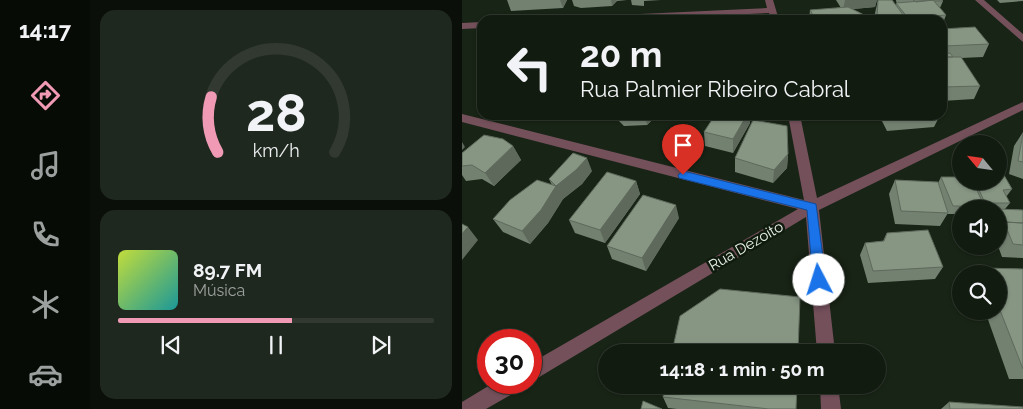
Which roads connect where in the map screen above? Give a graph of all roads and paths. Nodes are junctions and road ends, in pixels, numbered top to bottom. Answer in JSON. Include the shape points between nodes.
{"nodes":[{"id":1,"x":769,"y":0,"type":"edge"},
{"id":2,"x":979,"y":0,"type":"edge"},
{"id":3,"x":774,"y":15,"type":"edge"},
{"id":4,"x":477,"y":25,"type":"edge"},
{"id":5,"x":462,"y":26,"type":"edge"},
{"id":6,"x":1022,"y":39,"type":"edge"},
{"id":7,"x":1022,"y":105,"type":"edge"},
{"id":8,"x":462,"y":118,"type":"edge"},
{"id":9,"x":795,"y":120,"type":"edge"},
{"id":10,"x":812,"y":207,"type":"junction"},
{"id":11,"x":825,"y":344,"type":"edge"},
{"id":12,"x":542,"y":367,"type":"edge"},
{"id":13,"x":494,"y":394,"type":"edge"},
{"id":14,"x":830,"y":394,"type":"edge"},
{"id":15,"x":473,"y":407,"type":"edge"},
{"id":16,"x":831,"y":409,"type":"edge"}],
"edges":[{"from":1,"to":3,"type":"street"},
{"from":2,"to":6,"type":"street"},
{"from":4,"to":5,"type":"street"},
{"from":7,"to":10,"type":"street","name":"Rua Dezoito"},
{"from":8,"to":10,"type":"street"},
{"from":9,"to":10,"type":"street"},
{"from":10,"to":11,"type":"street"},
{"from":10,"to":12,"type":"street","name":"Rua Dezoito"},
{"from":13,"to":15,"type":"street"},
{"from":14,"to":16,"type":"street"}]}
